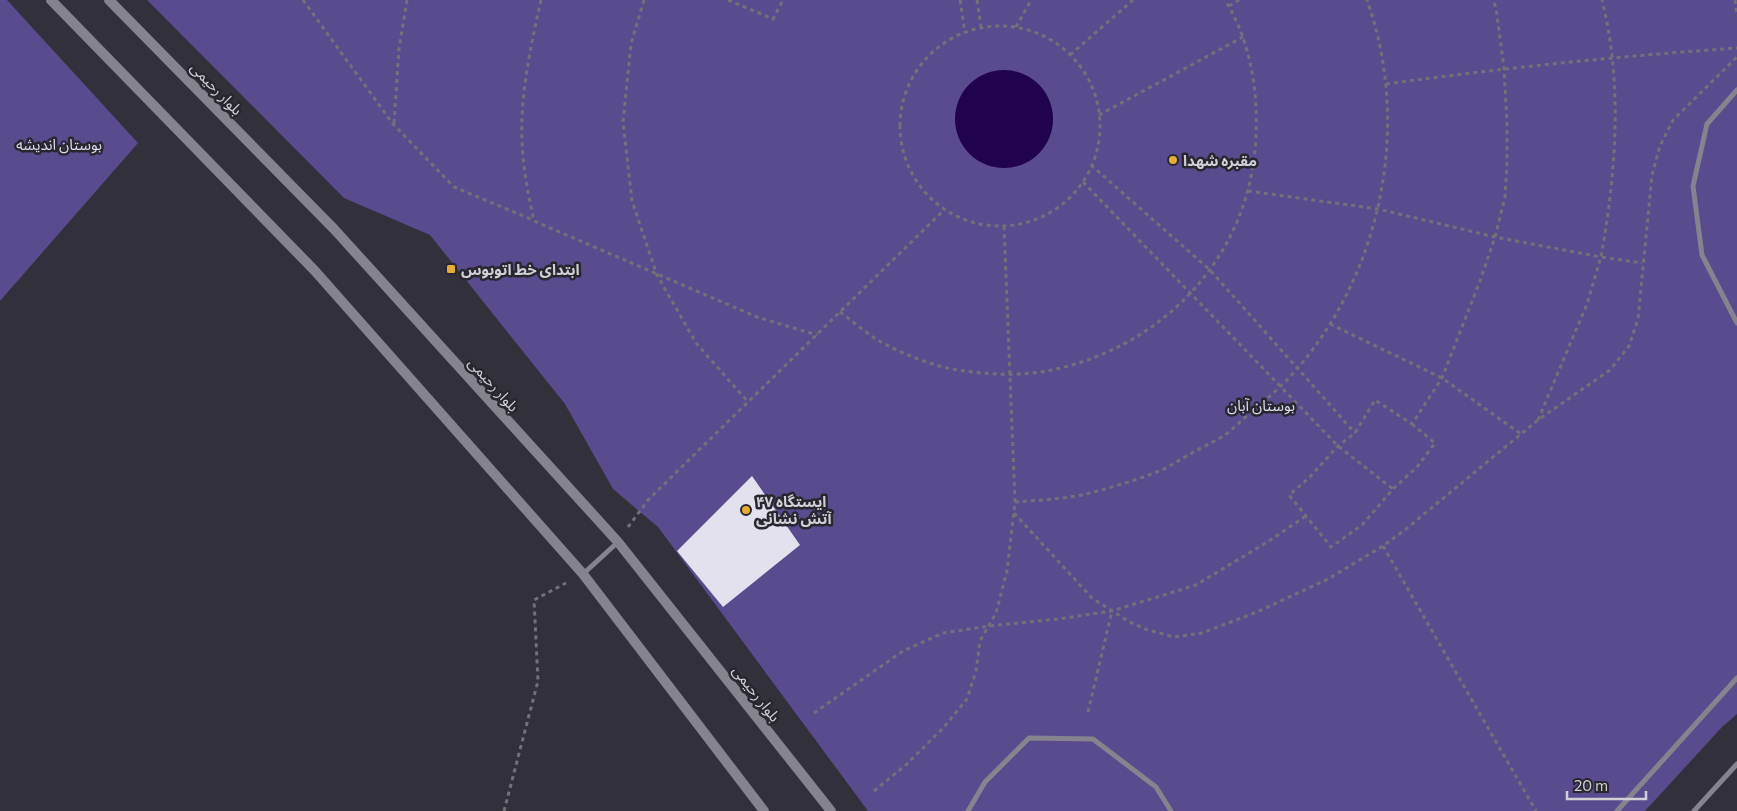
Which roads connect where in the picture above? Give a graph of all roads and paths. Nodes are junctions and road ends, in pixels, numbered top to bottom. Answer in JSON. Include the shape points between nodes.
{"nodes":[{"id":1,"x":51,"y":0,"type":"edge"},
{"id":2,"x":109,"y":0,"type":"edge"},
{"id":3,"x":303,"y":0,"type":"edge"},
{"id":4,"x":407,"y":0,"type":"edge"},
{"id":5,"x":541,"y":0,"type":"edge"},
{"id":6,"x":644,"y":0,"type":"edge"},
{"id":7,"x":728,"y":0,"type":"edge"},
{"id":8,"x":783,"y":0,"type":"edge"},
{"id":9,"x":960,"y":0,"type":"edge"},
{"id":10,"x":977,"y":0,"type":"edge"},
{"id":11,"x":1031,"y":0,"type":"edge"},
{"id":12,"x":1133,"y":0,"type":"edge"},
{"id":13,"x":1225,"y":0,"type":"edge"},
{"id":14,"x":1239,"y":0,"type":"edge"},
{"id":15,"x":1367,"y":0,"type":"edge"},
{"id":16,"x":1493,"y":0,"type":"edge"},
{"id":17,"x":1602,"y":0,"type":"edge"},
{"id":18,"x":1735,"y":0,"type":"edge"},
{"id":19,"x":1229,"y":6,"type":"junction"},
{"id":20,"x":1737,"y":16,"type":"edge"},
{"id":21,"x":981,"y":27,"type":"junction"},
{"id":22,"x":1016,"y":27,"type":"junction"},
{"id":23,"x":965,"y":32,"type":"junction"},
{"id":24,"x":1243,"y":37,"type":"junction"},
{"id":25,"x":1737,"y":48,"type":"edge"},
{"id":26,"x":1070,"y":55,"type":"junction"},
{"id":27,"x":1737,"y":57,"type":"edge"},
{"id":28,"x":1612,"y":59,"type":"junction"},
{"id":29,"x":1504,"y":68,"type":"junction"},
{"id":30,"x":1386,"y":84,"type":"junction"},
{"id":31,"x":1737,"y":90,"type":"edge"},
{"id":32,"x":1099,"y":115,"type":"junction"},
{"id":33,"x":394,"y":124,"type":"junction"},
{"id":34,"x":1091,"y":165,"type":"junction"},
{"id":35,"x":1083,"y":182,"type":"junction"},
{"id":36,"x":1248,"y":191,"type":"junction"},
{"id":37,"x":945,"y":209,"type":"junction"},
{"id":38,"x":1378,"y":209,"type":"junction"},
{"id":39,"x":534,"y":221,"type":"junction"},
{"id":40,"x":1004,"y":226,"type":"junction"},
{"id":41,"x":1495,"y":237,"type":"junction"},
{"id":42,"x":1601,"y":257,"type":"junction"},
{"id":43,"x":1642,"y":263,"type":"junction"},
{"id":44,"x":1210,"y":270,"type":"junction"},
{"id":45,"x":657,"y":275,"type":"junction"},
{"id":46,"x":1191,"y":294,"type":"junction"},
{"id":47,"x":840,"y":312,"type":"junction"},
{"id":48,"x":1737,"y":323,"type":"edge"},
{"id":49,"x":1330,"y":324,"type":"junction"},
{"id":50,"x":817,"y":335,"type":"junction"},
{"id":51,"x":1298,"y":368,"type":"junction"},
{"id":52,"x":1010,"y":374,"type":"junction"},
{"id":53,"x":1442,"y":378,"type":"junction"},
{"id":54,"x":1280,"y":387,"type":"junction"},
{"id":55,"x":748,"y":402,"type":"junction"},
{"id":56,"x":1538,"y":420,"type":"junction"},
{"id":57,"x":1412,"y":424,"type":"junction"},
{"id":58,"x":1355,"y":433,"type":"junction"},
{"id":59,"x":1521,"y":434,"type":"junction"},
{"id":60,"x":1338,"y":446,"type":"junction"},
{"id":61,"x":1393,"y":490,"type":"junction"},
{"id":62,"x":1015,"y":502,"type":"junction"},
{"id":63,"x":1014,"y":513,"type":"junction"},
{"id":64,"x":1306,"y":516,"type":"junction"},
{"id":65,"x":618,"y":542,"type":"junction"},
{"id":66,"x":1383,"y":546,"type":"junction"},
{"id":67,"x":583,"y":574,"type":"junction"},
{"id":68,"x":1112,"y":611,"type":"junction"},
{"id":69,"x":989,"y":626,"type":"junction"},
{"id":70,"x":1737,"y":678,"type":"edge"},
{"id":71,"x":1088,"y":712,"type":"dead end"},
{"id":72,"x":814,"y":713,"type":"dead end"},
{"id":73,"x":1737,"y":764,"type":"edge"},
{"id":74,"x":874,"y":791,"type":"dead end"},
{"id":75,"x":504,"y":811,"type":"edge"},
{"id":76,"x":764,"y":811,"type":"edge"},
{"id":77,"x":831,"y":811,"type":"edge"},
{"id":78,"x":968,"y":811,"type":"edge"},
{"id":79,"x":1171,"y":811,"type":"edge"},
{"id":80,"x":1536,"y":811,"type":"edge"},
{"id":81,"x":1617,"y":811,"type":"edge"},
{"id":82,"x":1694,"y":811,"type":"edge"}],
"edges":[{"from":1,"to":67,"type":"main road","via":[[315,271]]},
{"from":2,"to":65,"type":"main road","name":"بلوار رحیمی","via":[[334,229]]},
{"from":3,"to":33,"type":"path"},
{"from":4,"to":33,"type":"path","via":[[399,49]]},
{"from":5,"to":39,"type":"path","via":[[525,88],[522,140]]},
{"from":6,"to":45,"type":"path","via":[[631,44],[623,122],[632,200]]},
{"from":7,"to":8,"type":"path","via":[[774,19]]},
{"from":9,"to":23,"type":"path"},
{"from":10,"to":21,"type":"path"},
{"from":11,"to":22,"type":"path"},
{"from":12,"to":26,"type":"path"},
{"from":13,"to":19,"type":"path"},
{"from":14,"to":19,"type":"path"},
{"from":15,"to":30,"type":"path","via":[[1375,24]]},
{"from":16,"to":29,"type":"path"},
{"from":17,"to":28,"type":"path"},
{"from":18,"to":20,"type":"path"},
{"from":19,"to":24,"type":"path"},
{"from":21,"to":22,"type":"path"},
{"from":21,"to":23,"type":"path"},
{"from":22,"to":26,"type":"path","via":[[1048,38]]},
{"from":23,"to":37,"type":"path","via":[[949,38],[923,60],[906,90],[899,124],[905,158],[921,188]]},
{"from":24,"to":32,"type":"path"},
{"from":24,"to":36,"type":"path","via":[[1253,74],[1257,114],[1256,153]]},
{"from":25,"to":28,"type":"path"},
{"from":26,"to":32,"type":"path","via":[[1093,89]]},
{"from":27,"to":43,"type":"path","via":[[1674,120],[1660,146],[1652,175]]},
{"from":28,"to":29,"type":"path"},
{"from":28,"to":42,"type":"path","via":[[1616,110],[1612,186]]},
{"from":29,"to":30,"type":"path"},
{"from":29,"to":41,"type":"path","via":[[1507,163],[1505,197]]},
{"from":30,"to":38,"type":"path","via":[[1388,126]]},
{"from":31,"to":48,"type":"street","via":[[1707,124],[1692,186],[1702,256]]},
{"from":32,"to":34,"type":"path","via":[[1096,154]]},
{"from":33,"to":39,"type":"path","via":[[454,187]]},
{"from":34,"to":35,"type":"path"},
{"from":34,"to":44,"type":"path"},
{"from":35,"to":40,"type":"path","via":[[1062,204],[1035,220]]},
{"from":35,"to":46,"type":"path"},
{"from":36,"to":38,"type":"path"},
{"from":36,"to":44,"type":"path","via":[[1235,227]]},
{"from":37,"to":40,"type":"path","via":[[973,222]]},
{"from":37,"to":47,"type":"path"},
{"from":38,"to":41,"type":"path"},
{"from":38,"to":49,"type":"path","via":[[1355,278]]},
{"from":39,"to":45,"type":"path"},
{"from":40,"to":52,"type":"path"},
{"from":41,"to":42,"type":"path"},
{"from":41,"to":53,"type":"path"},
{"from":42,"to":43,"type":"path"},
{"from":42,"to":56,"type":"path","via":[[1587,304]]},
{"from":43,"to":56,"type":"path","via":[[1638,319],[1629,346],[1610,370]]},
{"from":44,"to":46,"type":"path"},
{"from":44,"to":51,"type":"path"},
{"from":45,"to":50,"type":"path","via":[[757,317]]},
{"from":45,"to":55,"type":"path","via":[[696,343]]},
{"from":46,"to":52,"type":"path","via":[[1161,321],[1127,344],[1090,360],[1050,371]]},
{"from":46,"to":54,"type":"path"},
{"from":47,"to":50,"type":"path"},
{"from":47,"to":52,"type":"path","via":[[877,340],[919,359],[964,371]]},
{"from":49,"to":51,"type":"path"},
{"from":49,"to":53,"type":"path"},
{"from":50,"to":55,"type":"path"},
{"from":51,"to":54,"type":"path"},
{"from":51,"to":58,"type":"path"},
{"from":52,"to":62,"type":"path"},
{"from":53,"to":57,"type":"path"},
{"from":53,"to":59,"type":"path"},
{"from":54,"to":60,"type":"path"},
{"from":54,"to":62,"type":"path","via":[[1224,435],[1160,471],[1089,494]]},
{"from":55,"to":65,"type":"path","via":[[649,498]]},
{"from":56,"to":59,"type":"path"},
{"from":57,"to":58,"type":"path","via":[[1375,400]]},
{"from":57,"to":61,"type":"path","via":[[1435,444]]},
{"from":58,"to":60,"type":"path"},
{"from":59,"to":66,"type":"path"},
{"from":60,"to":61,"type":"path"},
{"from":60,"to":64,"type":"path","via":[[1290,495]]},
{"from":61,"to":64,"type":"path","via":[[1362,525],[1331,547]]},
{"from":62,"to":63,"type":"path"},
{"from":63,"to":68,"type":"path","via":[[1092,598]]},
{"from":63,"to":69,"type":"path","via":[[1007,571],[996,613]]},
{"from":64,"to":68,"type":"path","via":[[1196,585]]},
{"from":65,"to":67,"type":"street"},
{"from":65,"to":77,"type":"main road","name":"بلوار رحیمی"},
{"from":66,"to":68,"type":"path","via":[[1328,579],[1202,633],[1174,637],[1145,629]]},
{"from":66,"to":80,"type":"path"},
{"from":67,"to":75,"type":"path","via":[[534,600],[538,680]]},
{"from":67,"to":76,"type":"main road"},
{"from":68,"to":69,"type":"path"},
{"from":68,"to":71,"type":"path"},
{"from":69,"to":72,"type":"path","via":[[943,633],[903,651]]},
{"from":69,"to":74,"type":"path","via":[[980,641],[976,671],[967,700],[907,764]]},
{"from":70,"to":81,"type":"street"},
{"from":73,"to":82,"type":"street"},
{"from":78,"to":79,"type":"street","via":[[985,782],[1029,738],[1093,739],[1156,788]]}]}
